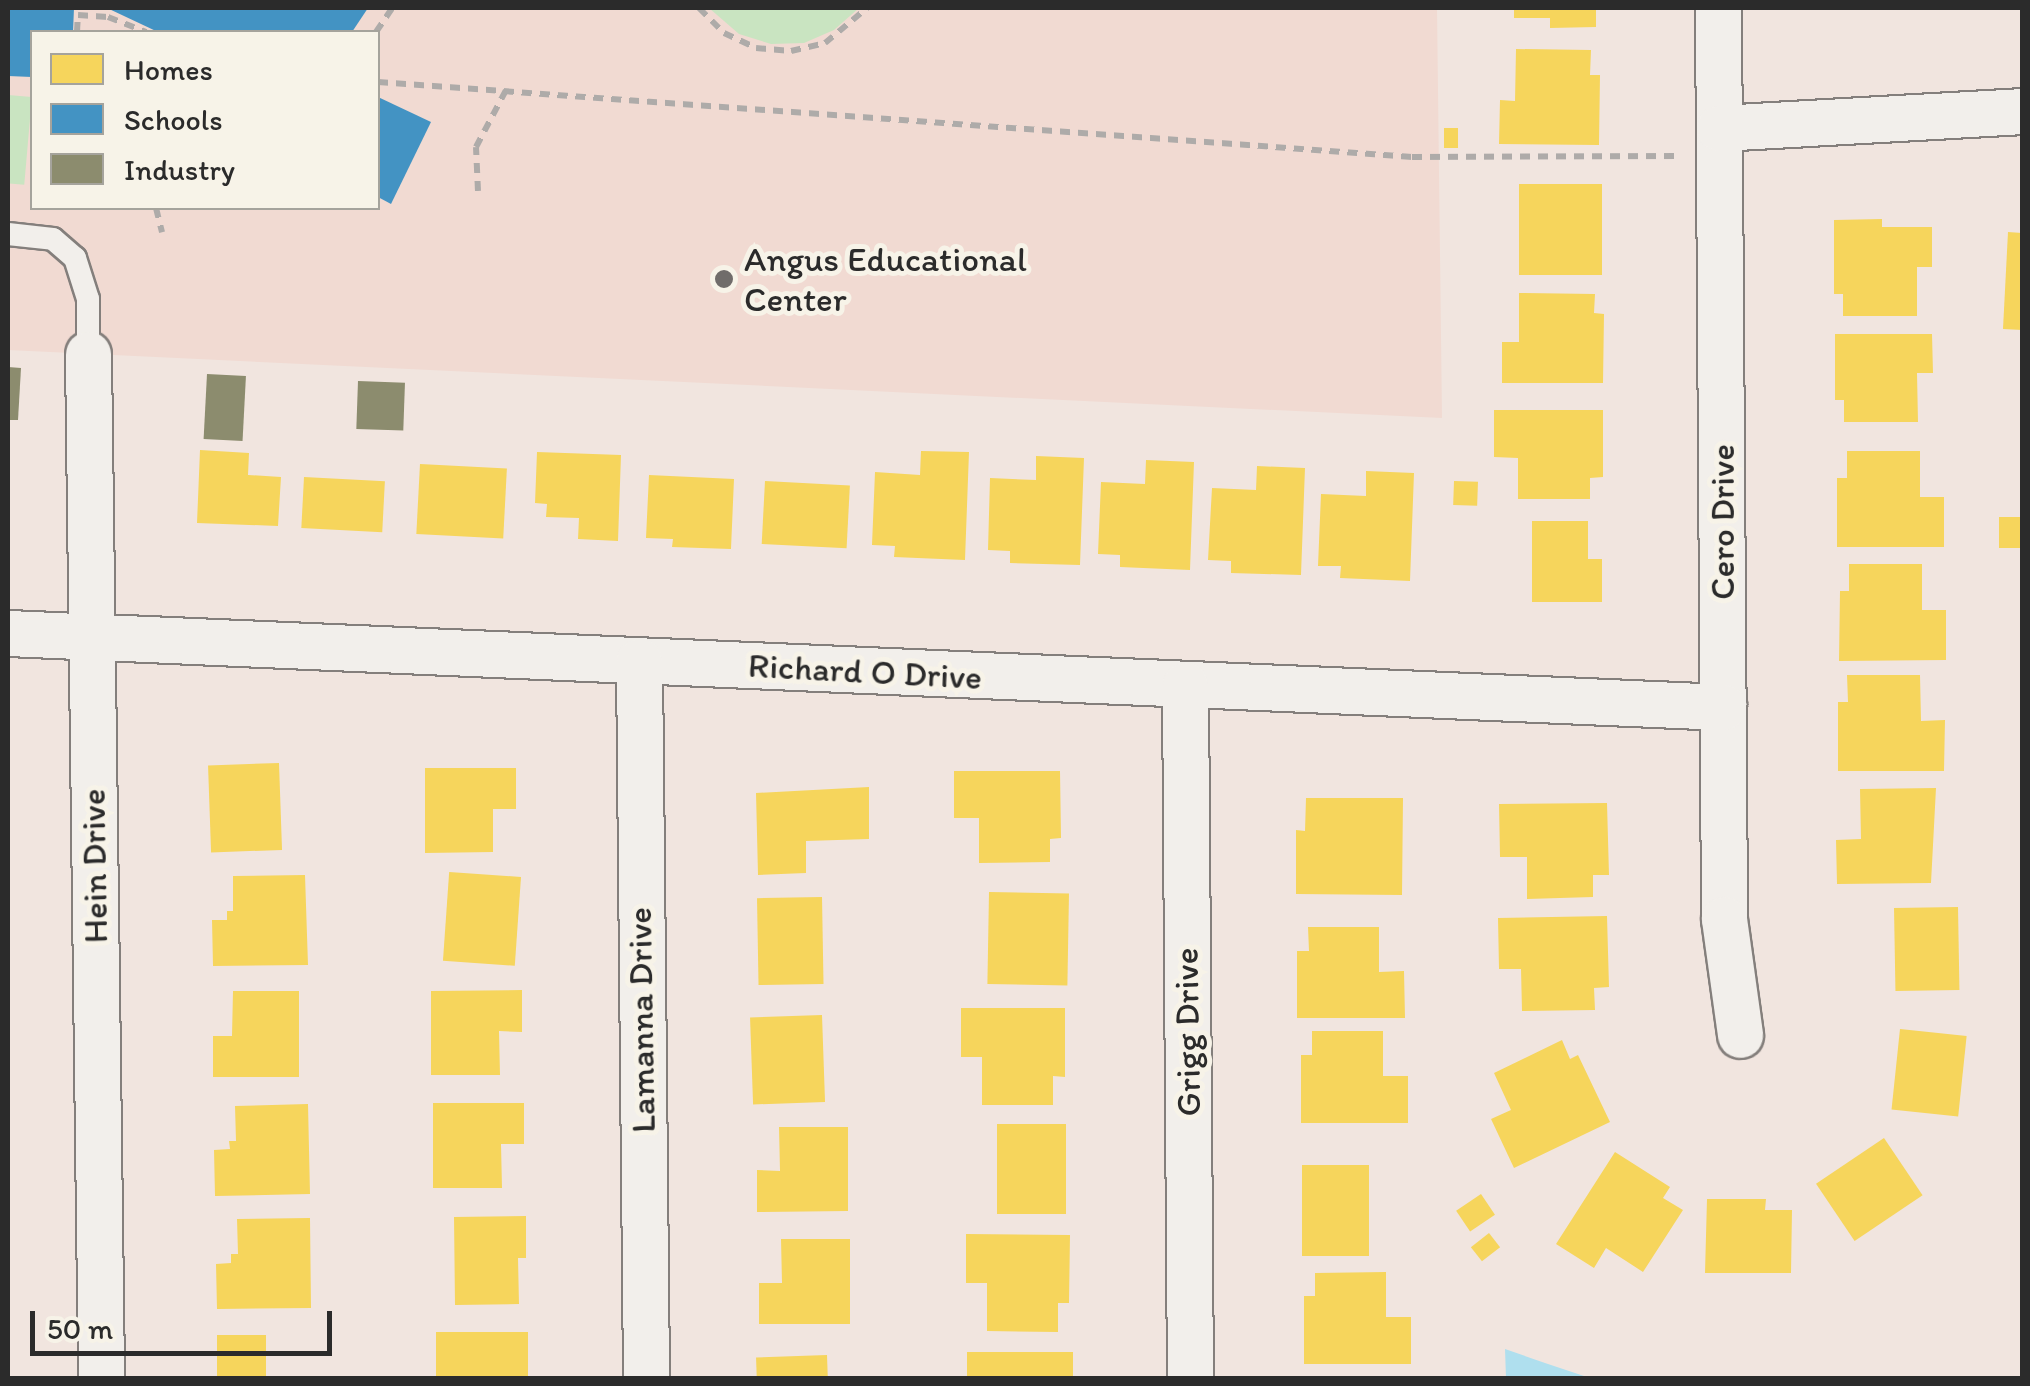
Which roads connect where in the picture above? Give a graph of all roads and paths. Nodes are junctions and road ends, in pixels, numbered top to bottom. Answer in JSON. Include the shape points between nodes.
{"nodes":[{"id":1,"x":392,"y":8,"type":"edge"},
{"id":2,"x":700,"y":8,"type":"edge"},
{"id":3,"x":867,"y":8,"type":"edge"},
{"id":4,"x":1718,"y":8,"type":"edge"},
{"id":5,"x":130,"y":26,"type":"edge"},
{"id":6,"x":77,"y":30,"type":"edge"},
{"id":7,"x":377,"y":30,"type":"edge"},
{"id":8,"x":380,"y":82,"type":"edge"},
{"id":9,"x":506,"y":90,"type":"junction"},
{"id":10,"x":2022,"y":111,"type":"edge"},
{"id":11,"x":1705,"y":142,"type":"junction"},
{"id":12,"x":478,"y":191,"type":"dead end"},
{"id":13,"x":156,"y":210,"type":"edge"},
{"id":14,"x":162,"y":232,"type":"dead end"},
{"id":15,"x":8,"y":234,"type":"edge"},
{"id":16,"x":88,"y":354,"type":"joint"},
{"id":17,"x":8,"y":632,"type":"edge"},
{"id":18,"x":92,"y":636,"type":"junction"},
{"id":19,"x":639,"y":661,"type":"junction"},
{"id":20,"x":1184,"y":686,"type":"junction"},
{"id":21,"x":1723,"y":707,"type":"junction"},
{"id":22,"x":1740,"y":1036,"type":"dead end"},
{"id":23,"x":100,"y":1378,"type":"edge"},
{"id":24,"x":646,"y":1378,"type":"edge"},
{"id":25,"x":1190,"y":1378,"type":"edge"}],
"edges":[{"from":1,"to":7,"type":"path"},
{"from":2,"to":3,"type":"path","via":[[724,32],[756,48],[790,51],[825,42]]},
{"from":4,"to":11,"type":"street","name":"Cero Drive"},
{"from":5,"to":6,"type":"path","via":[[78,15]]},
{"from":8,"to":9,"type":"path"},
{"from":9,"to":11,"type":"path","via":[[1412,157]]},
{"from":9,"to":12,"type":"path","via":[[476,147]]},
{"from":10,"to":11,"type":"street"},
{"from":11,"to":21,"type":"street","name":"Cero Drive"},
{"from":13,"to":14,"type":"path"},
{"from":15,"to":16,"type":"lane","via":[[38,235],[75,258],[88,299]]},
{"from":16,"to":18,"type":"street","name":"Hein Drive"},
{"from":17,"to":18,"type":"street","name":"Richard O Drive"},
{"from":18,"to":19,"type":"street","name":"Richard O Drive"},
{"from":18,"to":23,"type":"street","name":"Hein Drive"},
{"from":19,"to":20,"type":"street","name":"Richard O Drive"},
{"from":19,"to":24,"type":"street","name":"Lamanna Drive"},
{"from":20,"to":21,"type":"street","name":"Richard O Drive"},
{"from":20,"to":25,"type":"street","name":"Grigg Drive"},
{"from":21,"to":22,"type":"street","name":"Cero Drive","via":[[1724,920]]}]}
